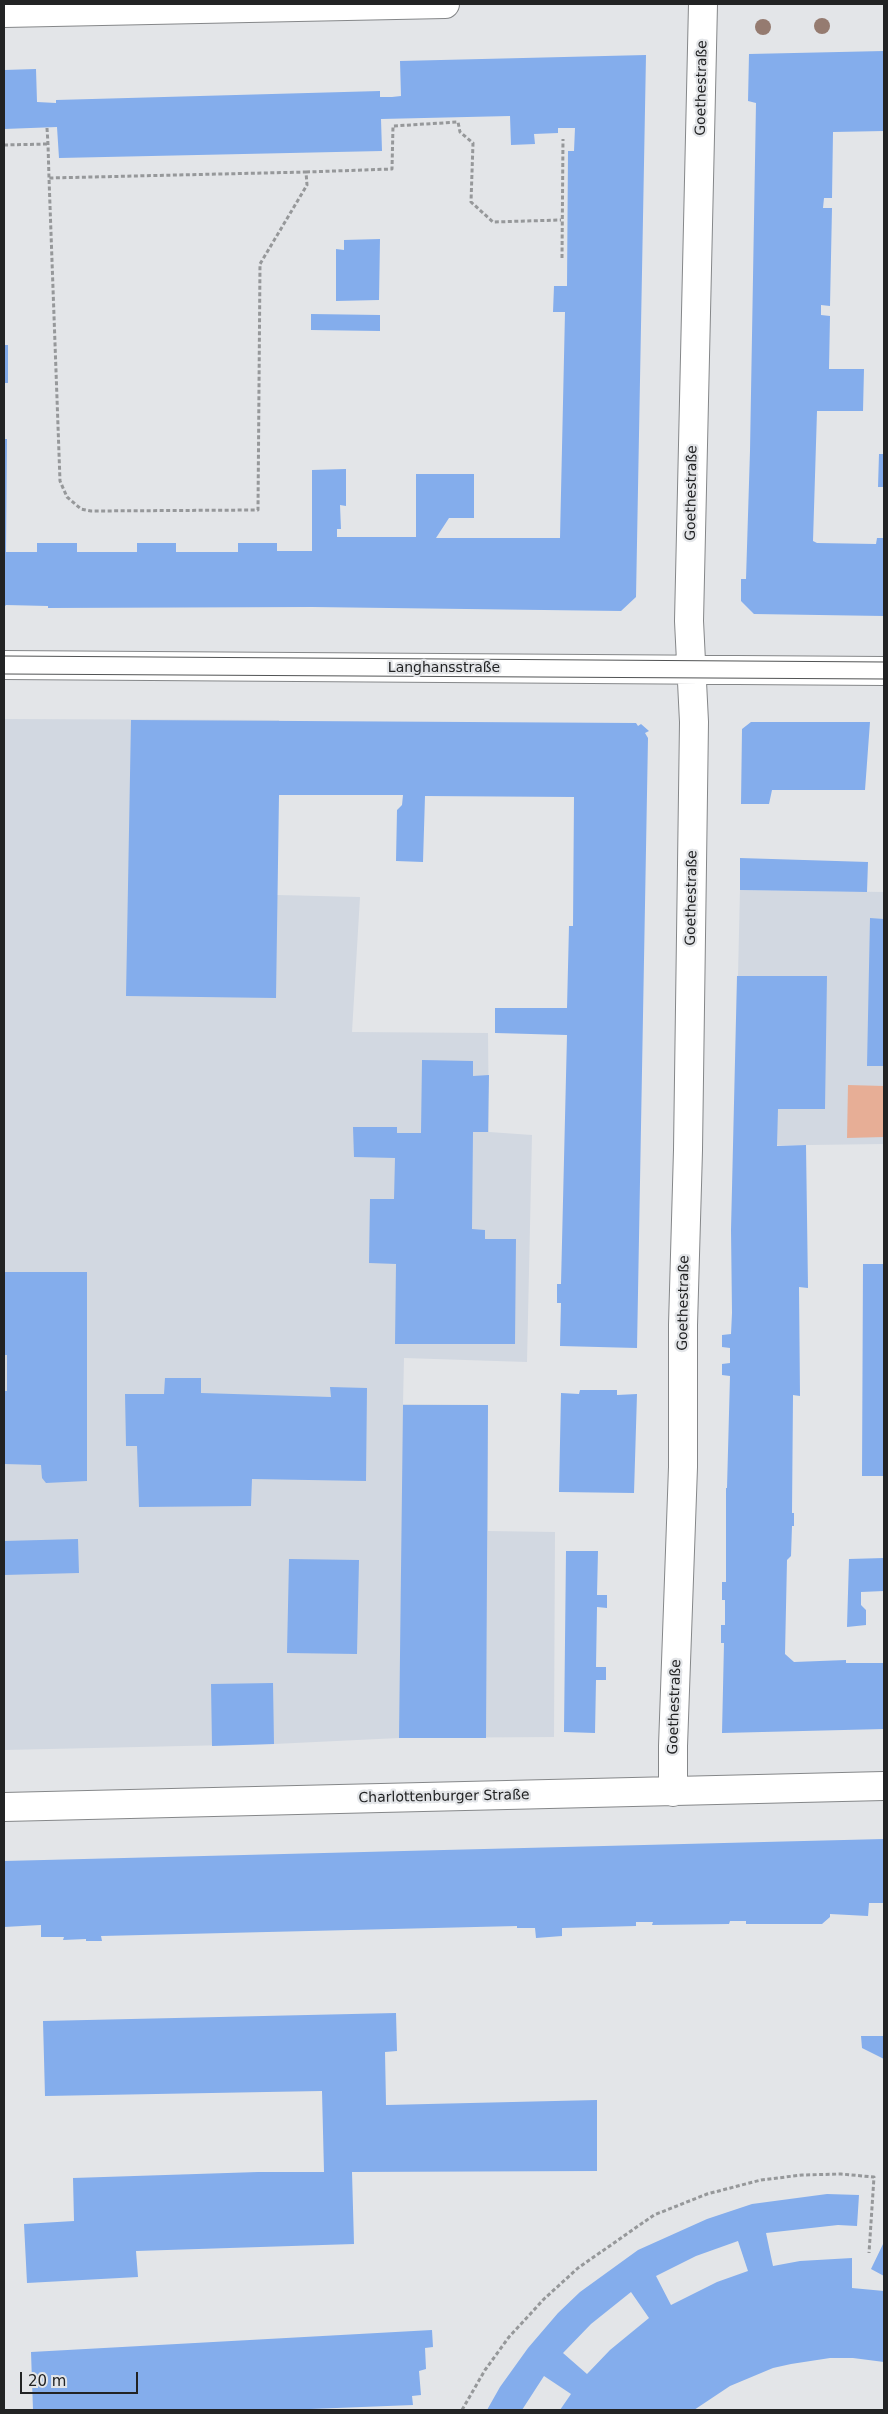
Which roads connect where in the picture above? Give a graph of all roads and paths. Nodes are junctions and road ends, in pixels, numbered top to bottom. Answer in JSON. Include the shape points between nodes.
{"nodes":[{"id":1,"x":445,"y":4,"type":"edge"},
{"id":2,"x":703,"y":4,"type":"edge"},
{"id":3,"x":4,"y":13,"type":"edge"},
{"id":4,"x":393,"y":119,"type":"dead end"},
{"id":5,"x":393,"y":126,"type":"junction"},
{"id":6,"x":47,"y":128,"type":"dead end"},
{"id":7,"x":563,"y":139,"type":"dead end"},
{"id":8,"x":48,"y":144,"type":"junction"},
{"id":9,"x":4,"y":145,"type":"edge"},
{"id":10,"x":306,"y":172,"type":"junction"},
{"id":11,"x":49,"y":178,"type":"junction"},
{"id":12,"x":561,"y":220,"type":"junction"},
{"id":13,"x":562,"y":258,"type":"dead end"},
{"id":14,"x":4,"y":665,"type":"edge"},
{"id":15,"x":692,"y":669,"type":"junction"},
{"id":16,"x":884,"y":671,"type":"edge"},
{"id":17,"x":884,"y":1786,"type":"edge"},
{"id":18,"x":674,"y":1792,"type":"junction"},
{"id":19,"x":4,"y":1807,"type":"edge"},
{"id":20,"x":869,"y":2254,"type":"dead end"},
{"id":21,"x":462,"y":2410,"type":"edge"}],
"edges":[{"from":1,"to":3,"type":"street"},
{"from":2,"to":15,"type":"street","name":"Goethestraße","via":[[689,621]]},
{"from":4,"to":5,"type":"path"},
{"from":5,"to":10,"type":"path","via":[[392,169]]},
{"from":5,"to":12,"type":"path","via":[[458,122],[460,132],[473,143],[471,202],[493,222]]},
{"from":6,"to":8,"type":"path"},
{"from":7,"to":12,"type":"path"},
{"from":8,"to":9,"type":"path"},
{"from":8,"to":11,"type":"path"},
{"from":10,"to":11,"type":"path"},
{"from":10,"to":11,"type":"path","via":[[307,186],[260,264],[258,510],[91,511],[81,509],[67,497],[60,481]]},
{"from":12,"to":13,"type":"path"},
{"from":14,"to":15,"type":"street","name":"Langhansstraße"},
{"from":15,"to":16,"type":"street","name":"Langhansstraße"},
{"from":15,"to":18,"type":"street","name":"Goethestraße","via":[[688,1150]]},
{"from":17,"to":18,"type":"street","name":"Charlottenburger Straße"},
{"from":18,"to":19,"type":"street","name":"Charlottenburger Straße"},
{"from":20,"to":21,"type":"path","via":[[874,2177],[802,2174],[707,2194],[654,2216],[578,2268],[509,2337]]}]}
